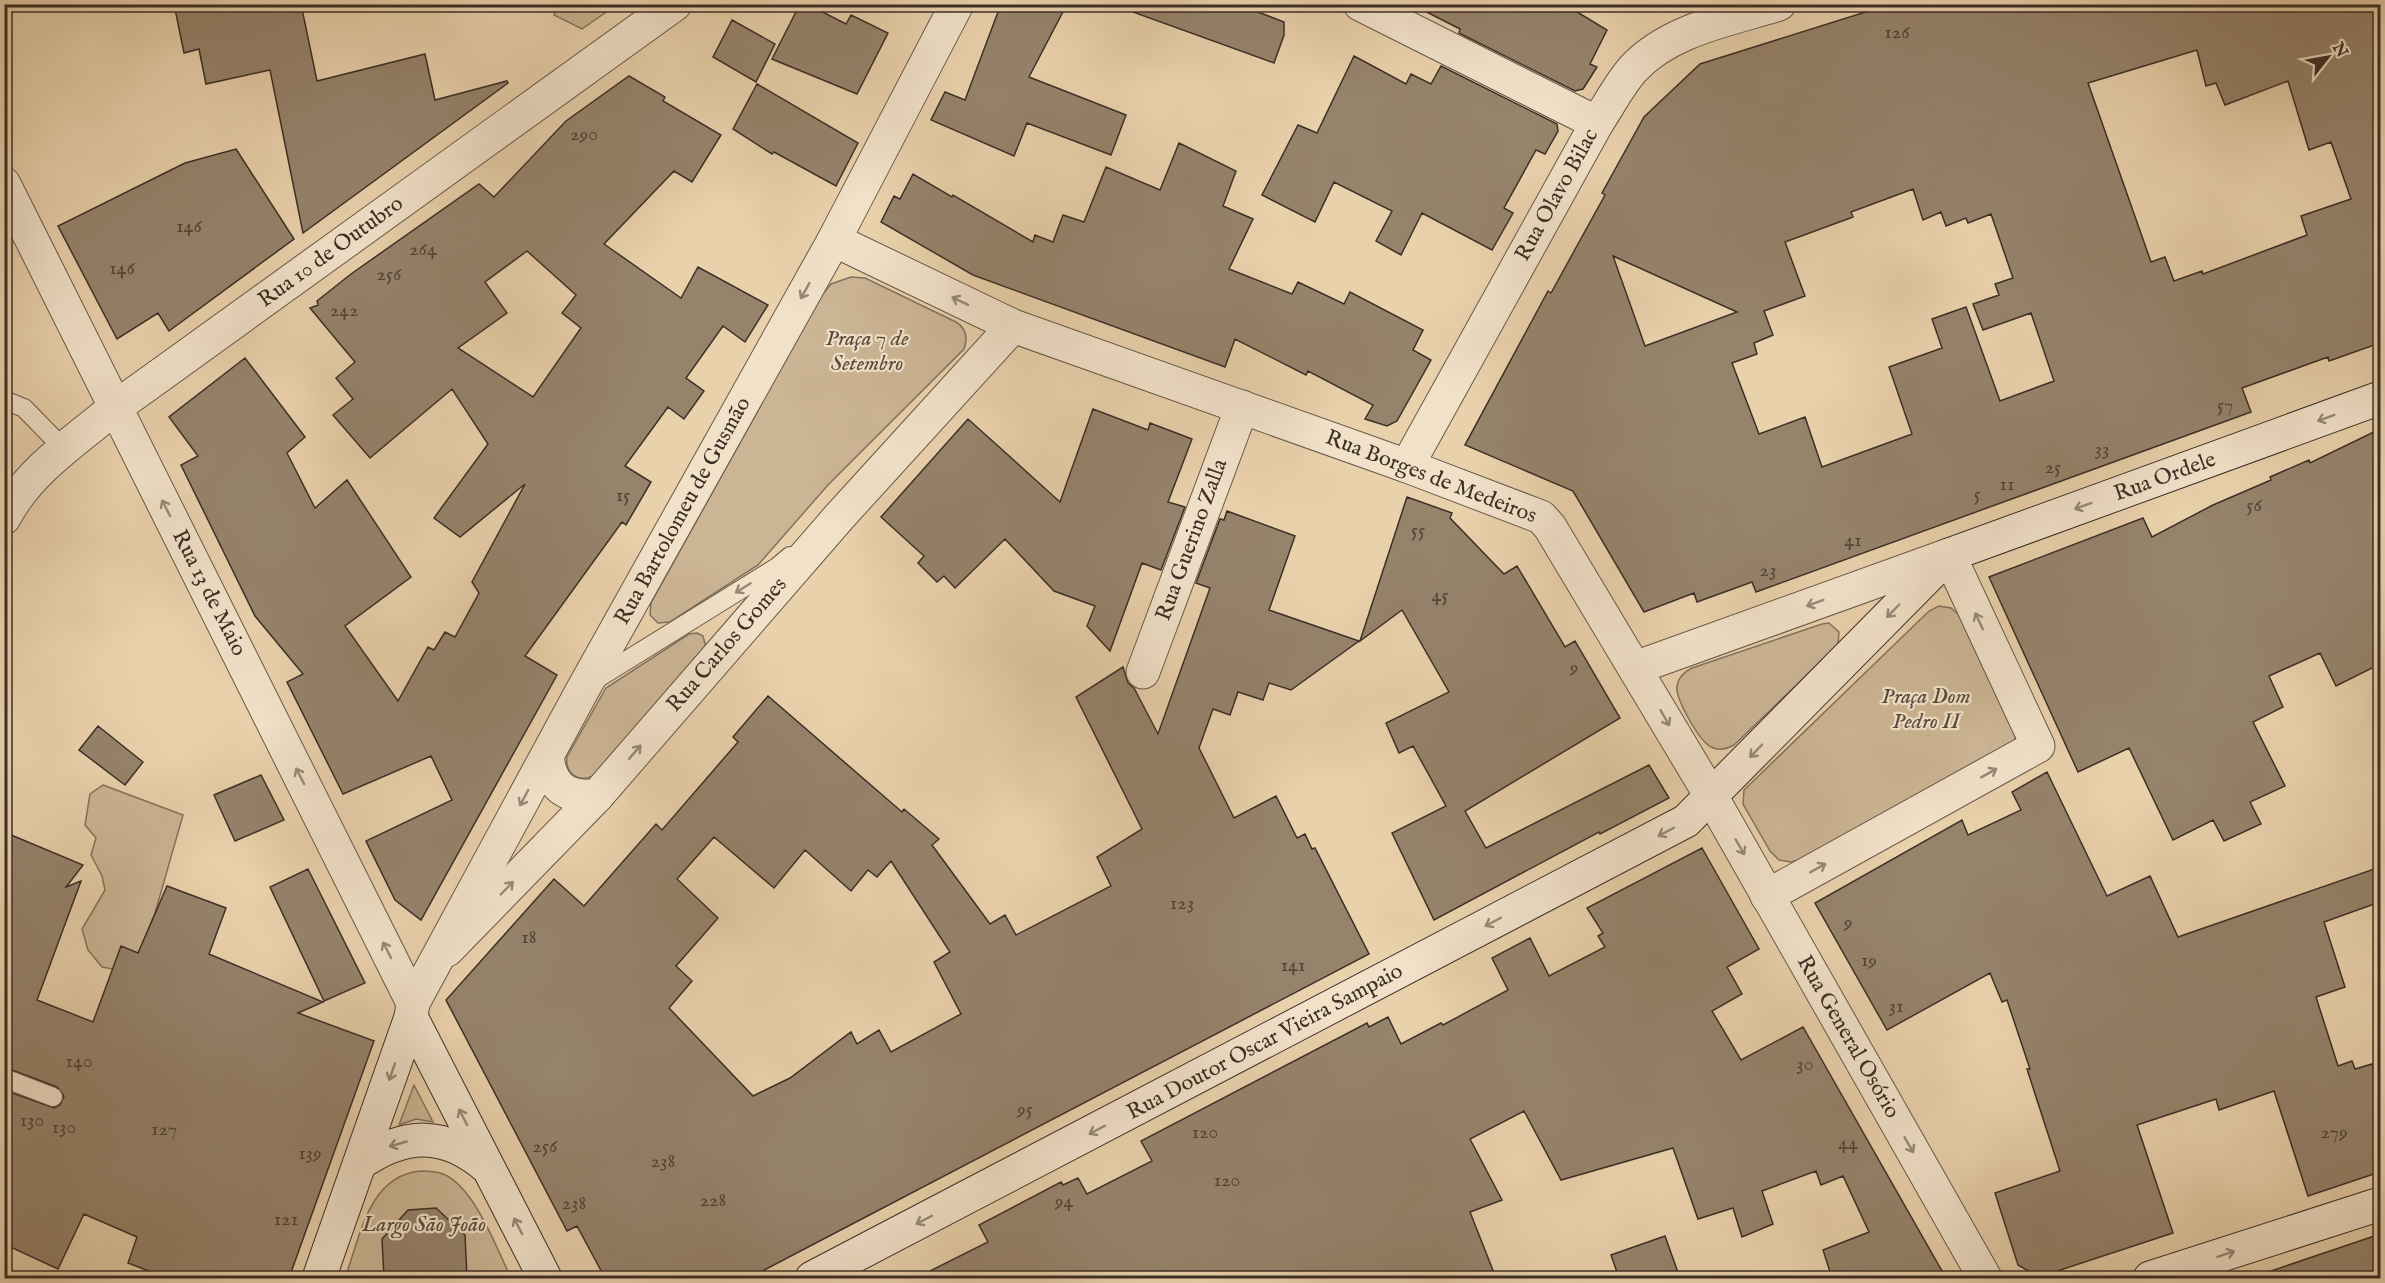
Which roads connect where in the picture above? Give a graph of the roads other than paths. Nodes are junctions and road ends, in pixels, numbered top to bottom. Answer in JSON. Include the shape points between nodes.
{"nodes":[{"id":1,"x":675,"y":4,"type":"edge"},
{"id":2,"x":957,"y":4,"type":"edge"},
{"id":3,"x":1359,"y":4,"type":"edge"},
{"id":4,"x":1779,"y":4,"type":"edge"},
{"id":5,"x":1597,"y":123,"type":"junction"},
{"id":6,"x":4,"y":184,"type":"edge"},
{"id":7,"x":834,"y":240,"type":"junction"},
{"id":8,"x":1013,"y":326,"type":"junction"},
{"id":9,"x":2380,"y":398,"type":"edge"},
{"id":10,"x":4,"y":400,"type":"edge"},
{"id":11,"x":116,"y":407,"type":"junction"},
{"id":12,"x":1242,"y":407,"type":"junction"},
{"id":13,"x":64,"y":449,"type":"junction"},
{"id":14,"x":1407,"y":466,"type":"junction"},
{"id":15,"x":840,"y":516,"type":"junction"},
{"id":16,"x":4,"y":518,"type":"edge"},
{"id":17,"x":1949,"y":555,"type":"junction"},
{"id":18,"x":1635,"y":668,"type":"junction"},
{"id":19,"x":1143,"y":672,"type":"dead end"},
{"id":20,"x":582,"y":691,"type":"junction"},
{"id":21,"x":547,"y":756,"type":"junction"},
{"id":22,"x":597,"y":796,"type":"junction"},
{"id":23,"x":1711,"y":796,"type":"junction"},
{"id":24,"x":1767,"y":896,"type":"junction"},
{"id":25,"x":437,"y":960,"type":"junction"},
{"id":26,"x":412,"y":1010,"type":"junction"},
{"id":27,"x":4,"y":1078,"type":"edge"},
{"id":28,"x":53,"y":1097,"type":"dead end"},
{"id":29,"x":359,"y":1164,"type":"junction"},
{"id":30,"x":489,"y":1170,"type":"junction"},
{"id":31,"x":2380,"y":1204,"type":"edge"},
{"id":32,"x":319,"y":1278,"type":"edge"},
{"id":33,"x":545,"y":1278,"type":"edge"},
{"id":34,"x":812,"y":1278,"type":"edge"},
{"id":35,"x":1985,"y":1278,"type":"edge"},
{"id":36,"x":2150,"y":1278,"type":"edge"}],
"edges":[{"from":1,"to":11,"type":"street","name":"Rua 10 de Outubro"},
{"from":2,"to":7,"type":"street","name":"Rua Bartolomeu de Gusmão"},
{"from":3,"to":5,"type":"street"},
{"from":4,"to":5,"type":"street","name":"Rua Olavo Bilac","via":[[1689,32],[1654,52],[1622,82]]},
{"from":5,"to":14,"type":"street","name":"Rua Olavo Bilac"},
{"from":6,"to":11,"type":"street","name":"Rua 13 de Maio"},
{"from":8,"to":7,"type":"street","one_way":true},
{"from":7,"to":20,"type":"street","name":"Rua Bartolomeu de Gusmão","one_way":true},
{"from":8,"to":12,"type":"street","name":"Rua Borges de Medeiros"},
{"from":8,"to":15,"type":"street","name":"Rua Carlos Gomes"},
{"from":9,"to":17,"type":"street","name":"Rua Ordele","one_way":true},
{"from":10,"to":13,"type":"lane","via":[[18,403]]},
{"from":11,"to":13,"type":"street","name":"Rua 10 de Outubro"},
{"from":26,"to":11,"type":"street","name":"Rua 13 de Maio","one_way":true},
{"from":12,"to":14,"type":"street","name":"Rua Borges de Medeiros"},
{"from":12,"to":19,"type":"street","name":"Rua Guerino Zalla"},
{"from":13,"to":16,"type":"street","name":"Rua 10 de Outubro","via":[[20,492]]},
{"from":14,"to":18,"type":"street","name":"Rua Borges de Medeiros","via":[[1541,517]]},
{"from":15,"to":20,"type":"lane","one_way":true,"via":[[777,567],[599,676]]},
{"from":22,"to":15,"type":"street","name":"Rua Carlos Gomes","one_way":true},
{"from":17,"to":18,"type":"street","one_way":true},
{"from":17,"to":23,"type":"street","one_way":true},
{"from":24,"to":17,"type":"street","one_way":true,"via":[[2038,746]]},
{"from":18,"to":23,"type":"street","name":"Rua Borges de Medeiros","one_way":true},
{"from":20,"to":21,"type":"street","name":"Rua Bartolomeu de Gusmão"},
{"from":21,"to":22,"type":"street","via":[[553,780],[561,789],[582,797]]},
{"from":21,"to":25,"type":"street","name":"Rua Bartolomeu de Gusmão","one_way":true},
{"from":25,"to":22,"type":"street","name":"Rua Carlos Gomes","one_way":true},
{"from":23,"to":24,"type":"street","name":"Rua General Osório","one_way":true},
{"from":23,"to":34,"type":"street","name":"Rua Doutor Oscar Vieira Sampaio","one_way":true,"via":[[1686,821]]},
{"from":24,"to":35,"type":"street","name":"Rua General Osório","one_way":true},
{"from":25,"to":26,"type":"street","name":"Rua Bartolomeu de Gusmão"},
{"from":26,"to":29,"type":"street","one_way":true},
{"from":30,"to":26,"type":"street","one_way":true},
{"from":27,"to":28,"type":"lane"},
{"from":30,"to":29,"type":"street","one_way":true,"via":[[471,1154],[425,1139],[379,1150]]},
{"from":29,"to":32,"type":"street"},
{"from":33,"to":30,"type":"street","one_way":true},
{"from":36,"to":31,"type":"street","one_way":true}]}
